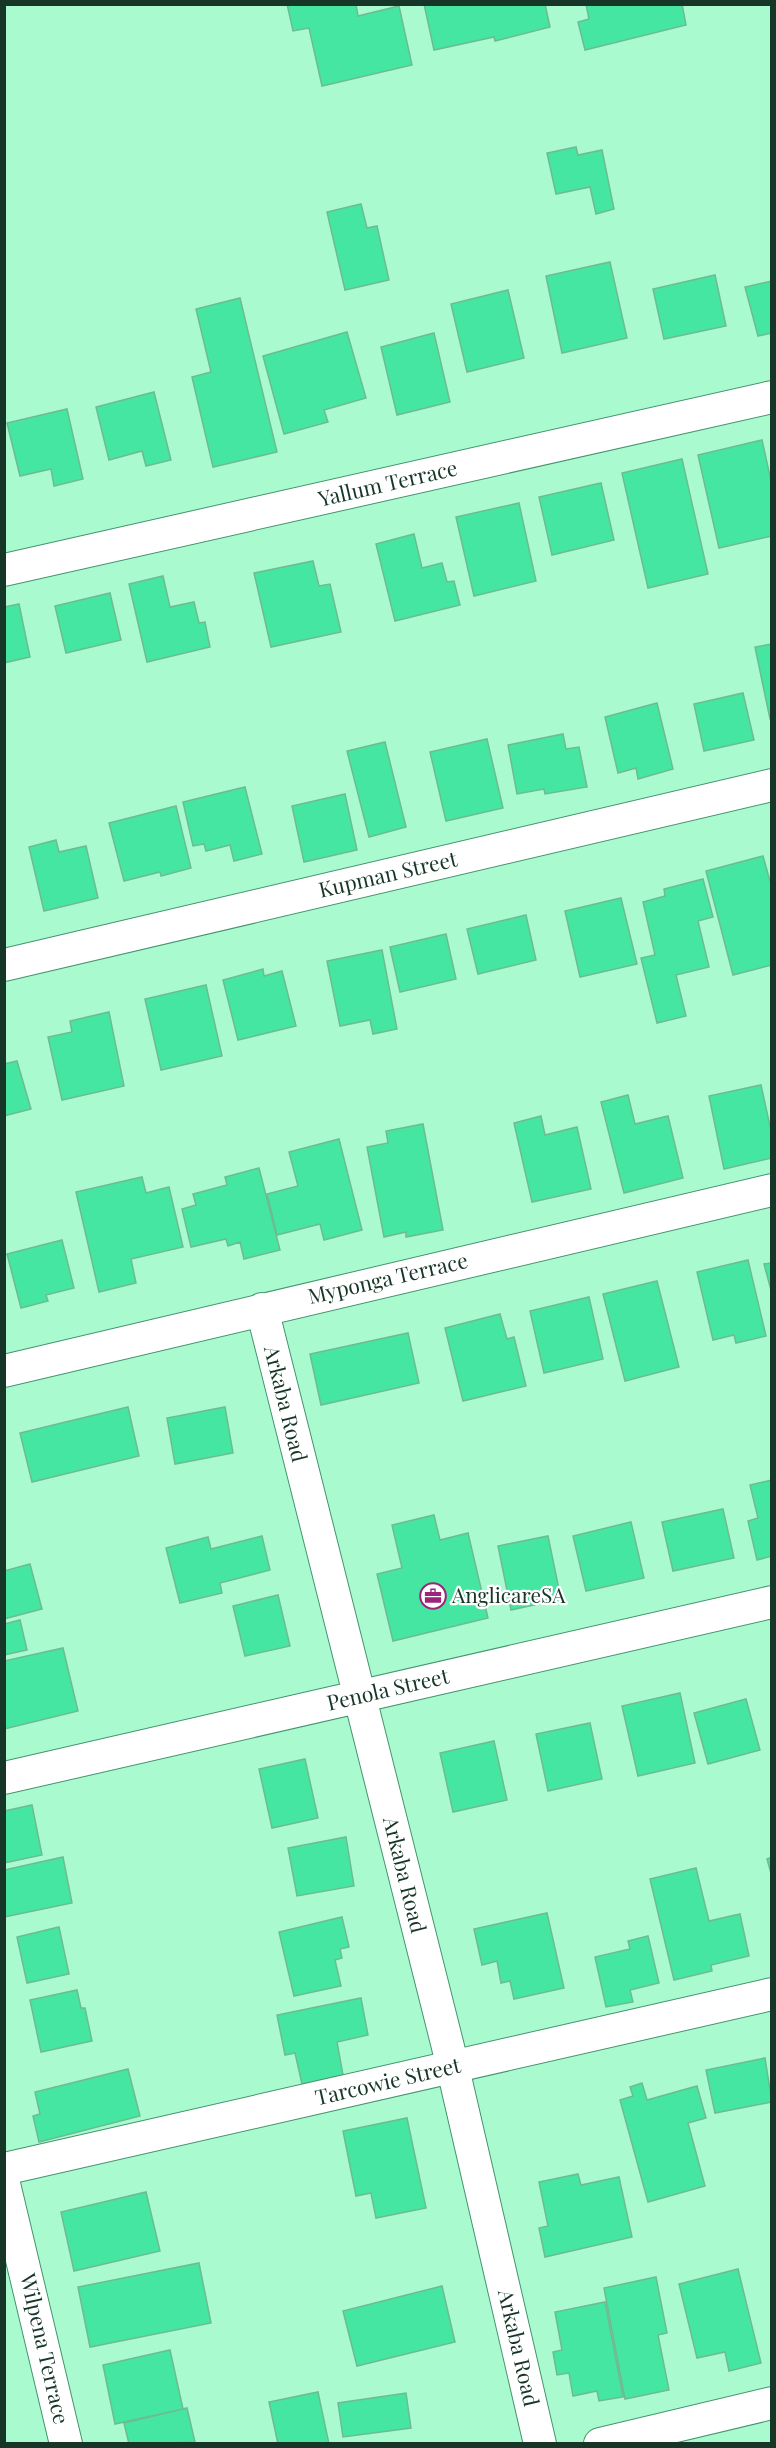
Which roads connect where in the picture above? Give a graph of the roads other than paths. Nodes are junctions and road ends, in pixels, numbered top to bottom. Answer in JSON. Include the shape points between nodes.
{"nodes":[{"id":1,"x":771,"y":397,"type":"edge"},
{"id":2,"x":4,"y":570,"type":"edge"},
{"id":3,"x":771,"y":785,"type":"edge"},
{"id":4,"x":4,"y":965,"type":"edge"},
{"id":5,"x":771,"y":1190,"type":"edge"},
{"id":6,"x":262,"y":1309,"type":"junction"},
{"id":7,"x":4,"y":1371,"type":"edge"},
{"id":8,"x":771,"y":1602,"type":"edge"},
{"id":9,"x":358,"y":1697,"type":"junction"},
{"id":10,"x":4,"y":1778,"type":"edge"},
{"id":11,"x":771,"y":1994,"type":"edge"},
{"id":12,"x":453,"y":2067,"type":"junction"},
{"id":13,"x":4,"y":2169,"type":"edge"},
{"id":14,"x":4,"y":2184,"type":"edge"},
{"id":15,"x":771,"y":2403,"type":"edge"},
{"id":16,"x":66,"y":2444,"type":"edge"},
{"id":17,"x":540,"y":2444,"type":"edge"},
{"id":18,"x":600,"y":2444,"type":"edge"}],
"edges":[{"from":1,"to":2,"type":"street","name":"Yallum Terrace"},
{"from":3,"to":4,"type":"street","name":"Kupman Street"},
{"from":5,"to":6,"type":"street","name":"Myponga Terrace"},
{"from":6,"to":7,"type":"street","name":"Myponga Terrace"},
{"from":6,"to":9,"type":"street","name":"Arkaba Road"},
{"from":8,"to":9,"type":"street","name":"Penola Street"},
{"from":9,"to":10,"type":"street","name":"Penola Street"},
{"from":9,"to":12,"type":"street","name":"Arkaba Road"},
{"from":11,"to":12,"type":"street","name":"Tarcowie Street"},
{"from":12,"to":13,"type":"street","name":"Tarcowie Street"},
{"from":12,"to":17,"type":"street","name":"Arkaba Road"},
{"from":14,"to":16,"type":"street","name":"Wilpena Terrace"},
{"from":15,"to":18,"type":"street"}]}
